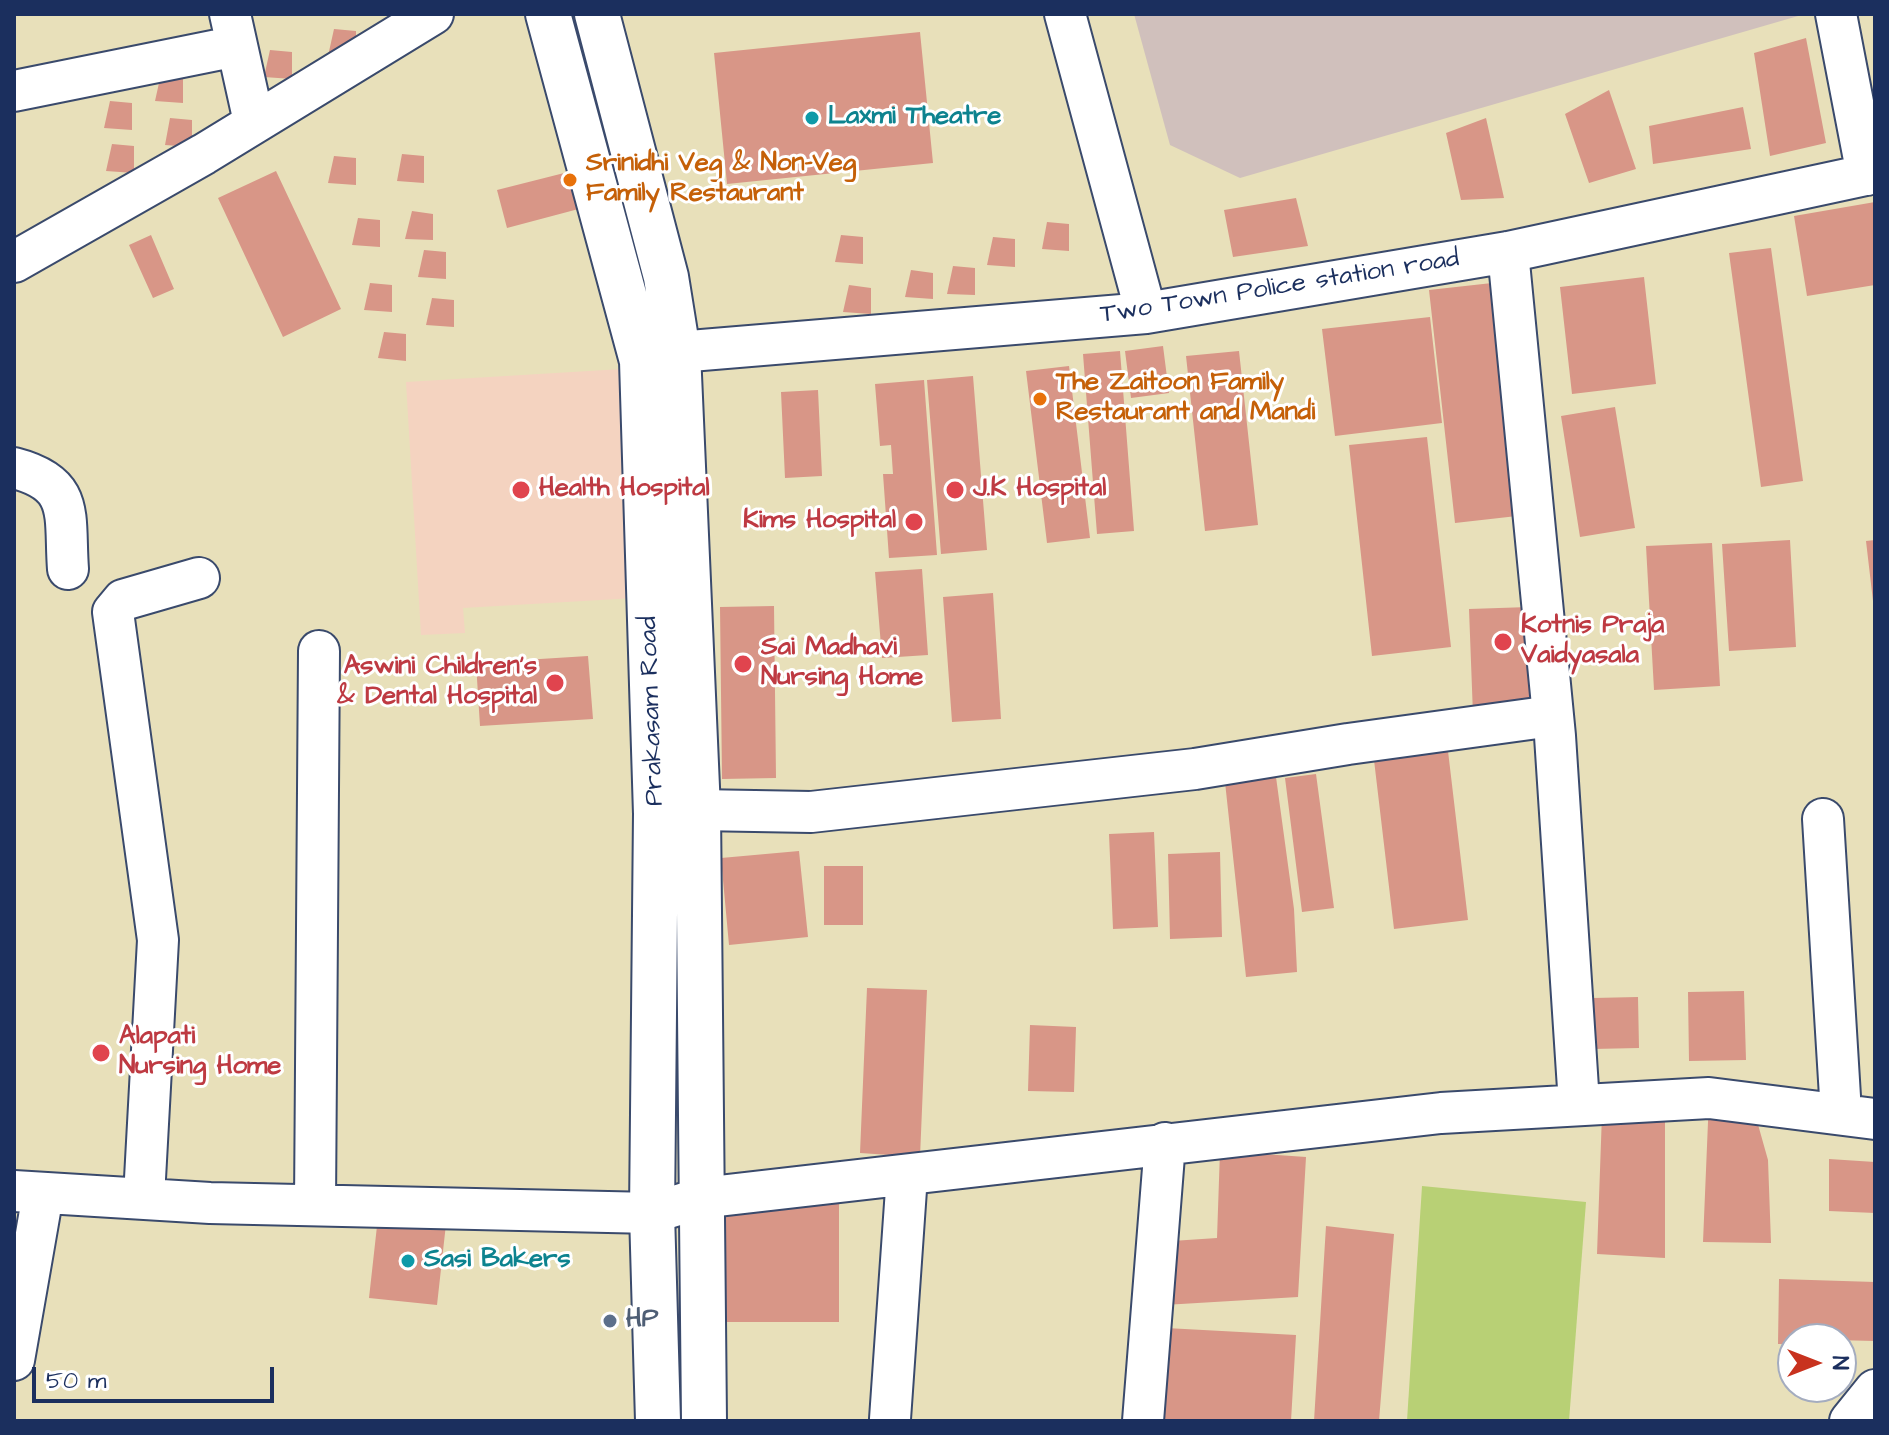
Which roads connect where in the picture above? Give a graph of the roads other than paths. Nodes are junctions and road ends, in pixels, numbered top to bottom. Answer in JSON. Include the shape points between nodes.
{"nodes":[{"id":1,"x":433,"y":14,"type":"edge"},
{"id":2,"x":548,"y":14,"type":"edge"},
{"id":3,"x":597,"y":14,"type":"edge"},
{"id":4,"x":1065,"y":14,"type":"edge"},
{"id":5,"x":1836,"y":14,"type":"edge"},
{"id":6,"x":234,"y":30,"type":"edge"},
{"id":7,"x":14,"y":91,"type":"edge"},
{"id":8,"x":254,"y":122,"type":"junction"},
{"id":9,"x":1871,"y":174,"type":"edge"},
{"id":10,"x":1508,"y":252,"type":"junction"},
{"id":11,"x":14,"y":262,"type":"edge"},
{"id":12,"x":1146,"y":313,"type":"junction"},
{"id":13,"x":678,"y":352,"type":"junction"},
{"id":14,"x":14,"y":468,"type":"edge"},
{"id":15,"x":68,"y":569,"type":"dead end"},
{"id":16,"x":199,"y":578,"type":"dead end"},
{"id":17,"x":319,"y":651,"type":"dead end"},
{"id":18,"x":1552,"y":716,"type":"junction"},
{"id":19,"x":698,"y":810,"type":"junction"},
{"id":20,"x":1823,"y":819,"type":"dead end"},
{"id":21,"x":1579,"y":1104,"type":"junction"},
{"id":22,"x":1858,"y":1116,"type":"edge"},
{"id":23,"x":1165,"y":1143,"type":"junction"},
{"id":24,"x":907,"y":1175,"type":"junction"},
{"id":25,"x":29,"y":1193,"type":"edge"},
{"id":26,"x":144,"y":1197,"type":"junction"},
{"id":27,"x":701,"y":1198,"type":"junction"},
{"id":28,"x":315,"y":1205,"type":"junction"},
{"id":29,"x":652,"y":1213,"type":"junction"},
{"id":30,"x":14,"y":1360,"type":"edge"},
{"id":31,"x":1875,"y":1390,"type":"edge"},
{"id":32,"x":890,"y":1419,"type":"dead end"},
{"id":33,"x":658,"y":1421,"type":"edge"},
{"id":34,"x":704,"y":1421,"type":"edge"},
{"id":35,"x":1143,"y":1421,"type":"edge"},
{"id":36,"x":1850,"y":1421,"type":"edge"}],
"edges":[{"from":1,"to":8,"type":"street"},
{"from":2,"to":29,"type":"main road","name":"Prakasam Road","via":[[642,361],[656,814]]},
{"from":3,"to":13,"type":"main road","name":"Prakasam Road","via":[[666,277]]},
{"from":4,"to":12,"type":"street"},
{"from":5,"to":9,"type":"street"},
{"from":6,"to":7,"type":"street"},
{"from":6,"to":8,"type":"street"},
{"from":8,"to":11,"type":"street"},
{"from":9,"to":10,"type":"street","name":"Two Town Police station road"},
{"from":10,"to":12,"type":"street","name":"Two Town Police station road"},
{"from":10,"to":18,"type":"street"},
{"from":12,"to":13,"type":"street","name":"Two Town Police station road"},
{"from":13,"to":19,"type":"main road","name":"Prakasam Road"},
{"from":14,"to":15,"type":"street","via":[[48,480],[59,491]]},
{"from":16,"to":26,"type":"street","via":[[123,600],[113,612],[158,940]]},
{"from":17,"to":28,"type":"street"},
{"from":18,"to":19,"type":"street","via":[[1195,769],[842,809]]},
{"from":18,"to":21,"type":"street"},
{"from":19,"to":27,"type":"main road","name":"Prakasam Road"},
{"from":20,"to":22,"type":"street"},
{"from":21,"to":22,"type":"street","via":[[1709,1098]]},
{"from":21,"to":23,"type":"street"},
{"from":23,"to":24,"type":"street"},
{"from":23,"to":35,"type":"street"},
{"from":24,"to":27,"type":"street"},
{"from":24,"to":32,"type":"street"},
{"from":25,"to":26,"type":"street"},
{"from":25,"to":30,"type":"street"},
{"from":26,"to":28,"type":"street"},
{"from":27,"to":29,"type":"street"},
{"from":27,"to":34,"type":"main road","name":"Prakasam Road"},
{"from":28,"to":29,"type":"street"},
{"from":29,"to":33,"type":"main road","name":"Prakasam Road"},
{"from":31,"to":36,"type":"street"}]}
